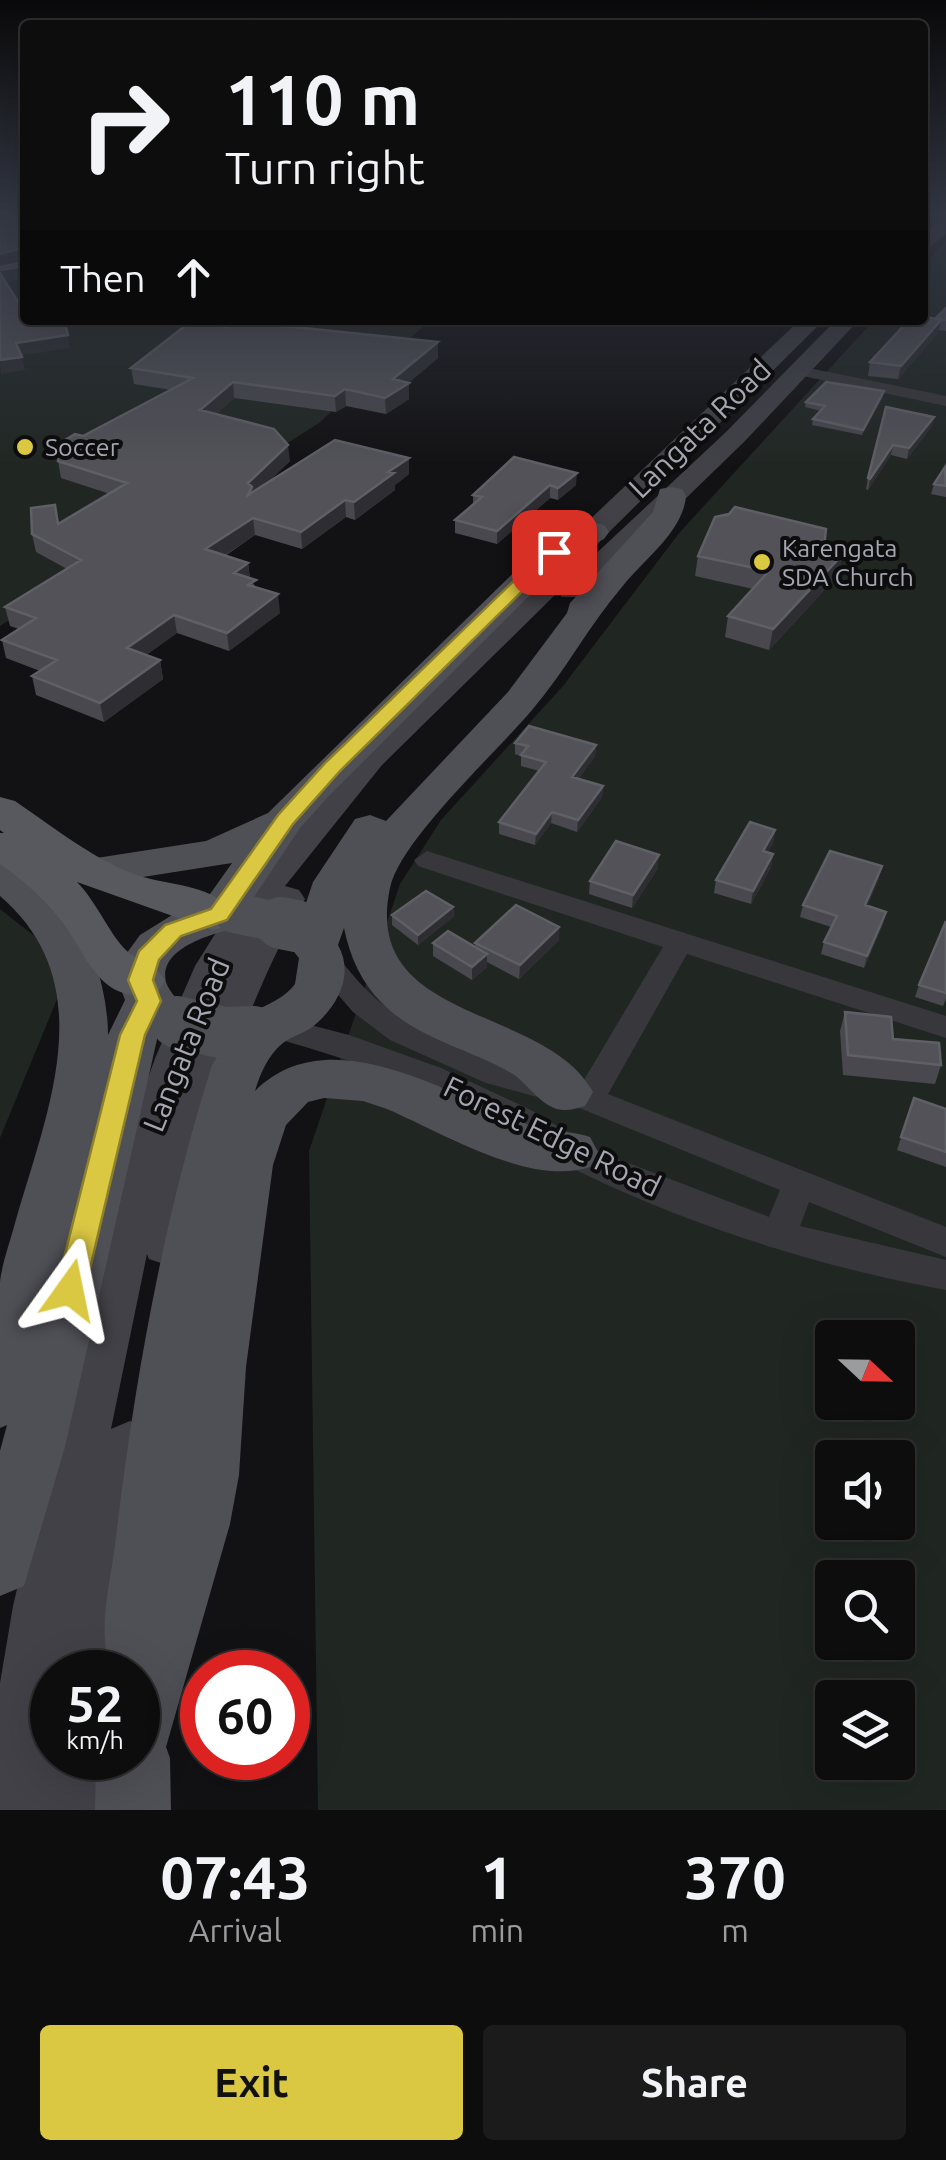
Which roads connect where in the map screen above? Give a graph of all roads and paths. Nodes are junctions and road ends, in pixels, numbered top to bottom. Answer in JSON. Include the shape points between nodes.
{"nodes":[{"id":1,"x":809,"y":325,"type":"edge"},
{"id":2,"x":843,"y":325,"type":"edge"},
{"id":3,"x":799,"y":371,"type":"junction"},
{"id":4,"x":946,"y":401,"type":"edge"},
{"id":5,"x":670,"y":496,"type":"junction"},
{"id":6,"x":593,"y":532,"type":"junction"},
{"id":7,"x":601,"y":591,"type":"junction"},
{"id":8,"x":0,"y":810,"type":"edge"},
{"id":9,"x":285,"y":819,"type":"junction"},
{"id":10,"x":0,"y":844,"type":"edge"},
{"id":11,"x":427,"y":860,"type":"dead end"},
{"id":12,"x":92,"y":871,"type":"junction"},
{"id":13,"x":0,"y":873,"type":"edge"},
{"id":14,"x":222,"y":914,"type":"junction"},
{"id":15,"x":306,"y":930,"type":"junction"},
{"id":16,"x":680,"y":942,"type":"junction"},
{"id":17,"x":210,"y":1022,"type":"junction"},
{"id":18,"x":946,"y":1027,"type":"edge"},
{"id":19,"x":576,"y":1114,"type":"junction"},
{"id":20,"x":800,"y":1183,"type":"junction"},
{"id":21,"x":780,"y":1232,"type":"junction"},
{"id":22,"x":946,"y":1242,"type":"edge"},
{"id":23,"x":946,"y":1275,"type":"edge"},
{"id":24,"x":0,"y":1398,"type":"edge"},
{"id":25,"x":0,"y":1562,"type":"edge"},
{"id":26,"x":94,"y":1650,"type":"edge"},
{"id":27,"x":140,"y":1650,"type":"edge"},
{"id":28,"x":160,"y":1650,"type":"edge"},
{"id":29,"x":71,"y":1780,"type":"edge"},
{"id":30,"x":133,"y":1780,"type":"edge"},
{"id":31,"x":12,"y":1810,"type":"edge"},
{"id":32,"x":66,"y":1810,"type":"edge"},
{"id":33,"x":133,"y":1810,"type":"edge"}],
"edges":[{"from":1,"to":6,"type":"main road","name":"Langata Road"},
{"from":2,"to":3,"type":"main road","name":"Langata Road"},
{"from":3,"to":4,"type":"street"},
{"from":3,"to":5,"type":"main road","name":"Langata Road"},
{"from":5,"to":7,"type":"main road","via":[[669,514]]},
{"from":5,"to":15,"type":"main road","name":"Langata Road","via":[[390,766],[322,845]]},
{"from":6,"to":9,"type":"main road","via":[[554,552],[511,591]]},
{"from":6,"to":31,"type":"main road","name":"Langata Road","via":[[313,819],[262,888],[210,978],[142,1159],[44,1606]]},
{"from":7,"to":15,"type":"main road","via":[[380,815]]},
{"from":7,"to":19,"type":"main road","via":[[521,700],[389,844],[366,892],[370,950],[396,990],[442,1021],[524,1056]]},
{"from":8,"to":12,"type":"highway"},
{"from":9,"to":12,"type":"main road","via":[[215,854]]},
{"from":9,"to":14,"type":"main road"},
{"from":10,"to":17,"type":"highway","via":[[38,869],[78,909],[108,964]]},
{"from":11,"to":16,"type":"street"},
{"from":12,"to":14,"type":"highway"},
{"from":13,"to":24,"type":"main road","via":[[33,901],[60,938],[87,1025],[77,1105]]},
{"from":14,"to":15,"type":"main road","bridge":true},
{"from":14,"to":17,"type":"main road","via":[[173,931],[148,956]]},
{"from":15,"to":17,"type":"main road","name":"Langata Road"},
{"from":15,"to":17,"type":"main road","via":[[321,982],[314,995]]},
{"from":15,"to":19,"type":"street","name":"Forest Edge Road","via":[[363,1004],[401,1032]]},
{"from":16,"to":18,"type":"street"},
{"from":16,"to":19,"type":"street"},
{"from":17,"to":19,"type":"street","name":"Forest Edge Road","via":[[327,1037],[520,1119]]},
{"from":17,"to":25,"type":"main road","via":[[133,1035]]},
{"from":17,"to":26,"type":"main road","name":"Langata Road"},
{"from":17,"to":27,"type":"main road","via":[[236,1066],[174,1348]]},
{"from":19,"to":20,"type":"street","name":"Forest Edge Road"},
{"from":19,"to":21,"type":"street","name":"Forest Edge Road","via":[[683,1200]]},
{"from":19,"to":28,"type":"main road","via":[[538,1149],[366,1080],[308,1082],[268,1106],[252,1134],[246,1165],[207,1475]]},
{"from":20,"to":21,"type":"street"},
{"from":20,"to":22,"type":"street","name":"Forest Edge Road"},
{"from":21,"to":23,"type":"street","name":"Forest Edge Road"},
{"from":29,"to":32,"type":"main road"},
{"from":30,"to":33,"type":"main road"}]}
